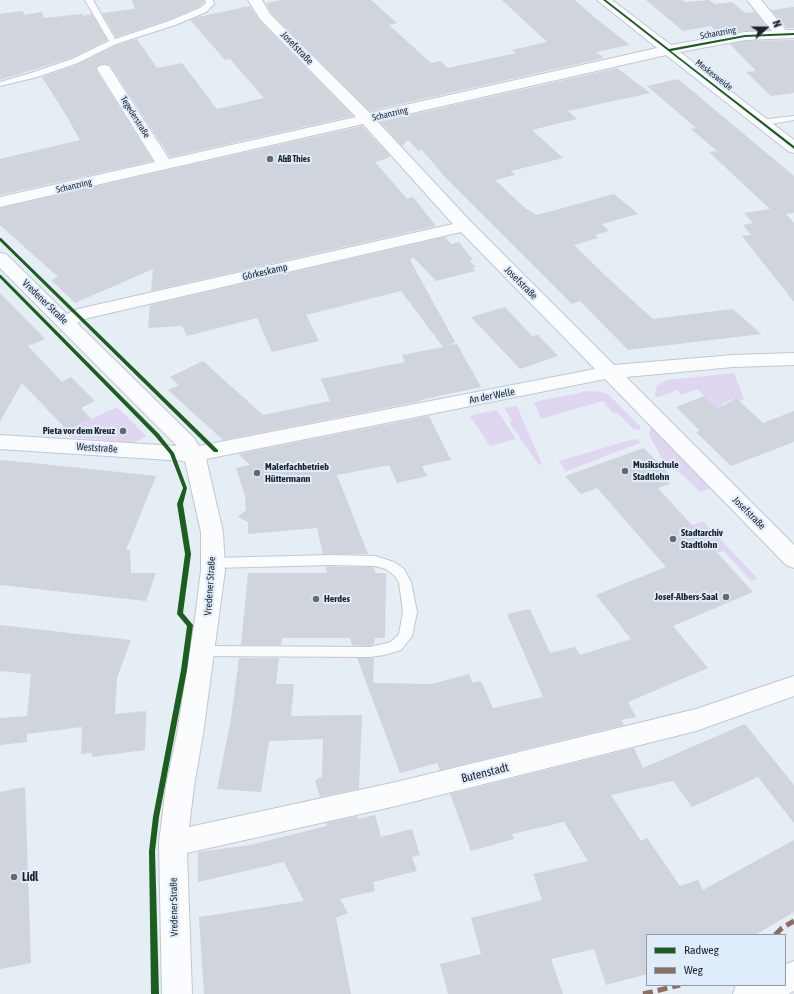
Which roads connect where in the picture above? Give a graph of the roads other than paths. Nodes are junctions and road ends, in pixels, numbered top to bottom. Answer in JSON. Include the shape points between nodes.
{"nodes":[{"id":1,"x":88,"y":0,"type":"edge"},
{"id":2,"x":209,"y":0,"type":"edge"},
{"id":3,"x":255,"y":0,"type":"edge"},
{"id":4,"x":604,"y":0,"type":"edge"},
{"id":5,"x":754,"y":0,"type":"edge"},
{"id":6,"x":788,"y":34,"type":"edge"},
{"id":7,"x":113,"y":42,"type":"junction"},
{"id":8,"x":669,"y":50,"type":"junction"},
{"id":9,"x":104,"y":69,"type":"dead end"},
{"id":10,"x":0,"y":84,"type":"edge"},
{"id":11,"x":794,"y":118,"type":"edge"},
{"id":12,"x":367,"y":119,"type":"junction"},
{"id":13,"x":760,"y":123,"type":"junction"},
{"id":14,"x":794,"y":148,"type":"edge"},
{"id":15,"x":165,"y":165,"type":"junction"},
{"id":16,"x":0,"y":202,"type":"edge"},
{"id":17,"x":465,"y":226,"type":"junction"},
{"id":18,"x":0,"y":258,"type":"edge"},
{"id":19,"x":66,"y":322,"type":"junction"},
{"id":20,"x":794,"y":359,"type":"edge"},
{"id":21,"x":610,"y":372,"type":"junction"},
{"id":22,"x":0,"y":442,"type":"edge"},
{"id":23,"x":194,"y":454,"type":"junction"},
{"id":24,"x":794,"y":559,"type":"edge"},
{"id":25,"x":212,"y":563,"type":"junction"},
{"id":26,"x":202,"y":651,"type":"junction"},
{"id":27,"x":794,"y":686,"type":"edge"},
{"id":28,"x":173,"y":843,"type":"junction"},
{"id":29,"x":770,"y":986,"type":"edge"},
{"id":30,"x":177,"y":994,"type":"edge"},
{"id":31,"x":748,"y":994,"type":"edge"}],
"edges":[{"from":1,"to":7,"type":"lane"},
{"from":2,"to":7,"type":"lane","via":[[210,4],[203,10]]},
{"from":3,"to":12,"type":"street","name":"Josefstraße","via":[[265,16]]},
{"from":4,"to":8,"type":"street","name":"Meskesweide"},
{"from":5,"to":6,"type":"street","name":"Schanzring"},
{"from":6,"to":8,"type":"street","name":"Schanzring","via":[[745,36]]},
{"from":7,"to":10,"type":"lane","via":[[75,61]]},
{"from":8,"to":12,"type":"street","name":"Schanzring"},
{"from":8,"to":13,"type":"street","name":"Meskesweide"},
{"from":9,"to":15,"type":"street","name":"Tegederstraße"},
{"from":11,"to":13,"type":"lane"},
{"from":12,"to":15,"type":"street","name":"Schanzring"},
{"from":12,"to":17,"type":"street","name":"Josefstraße"},
{"from":13,"to":14,"type":"street","name":"Meskesweide"},
{"from":15,"to":16,"type":"street","name":"Schanzring"},
{"from":17,"to":19,"type":"street","name":"Görkeskamp","via":[[78,315]]},
{"from":17,"to":21,"type":"street","name":"Josefstraße"},
{"from":18,"to":19,"type":"street","name":"Vredener Straße"},
{"from":19,"to":23,"type":"street","name":"Vredener Straße","via":[[187,443]]},
{"from":20,"to":21,"type":"street","name":"An der Welle","via":[[733,361]]},
{"from":21,"to":23,"type":"street","name":"An der Welle"},
{"from":21,"to":24,"type":"street","name":"Josefstraße"},
{"from":22,"to":23,"type":"street","name":"Weststraße"},
{"from":23,"to":25,"type":"street","name":"Vredener Straße","via":[[212,532]]},
{"from":25,"to":26,"type":"street","name":"Vredener Straße"},
{"from":25,"to":26,"type":"lane","via":[[375,561],[390,565],[406,582],[410,612],[405,636],[396,646],[384,650]]},
{"from":26,"to":28,"type":"street","name":"Vredener Straße"},
{"from":27,"to":28,"type":"street","name":"Butenstadt","via":[[696,720],[396,794]]},
{"from":28,"to":30,"type":"street","name":"Vredener Straße"},
{"from":29,"to":31,"type":"street"}]}
